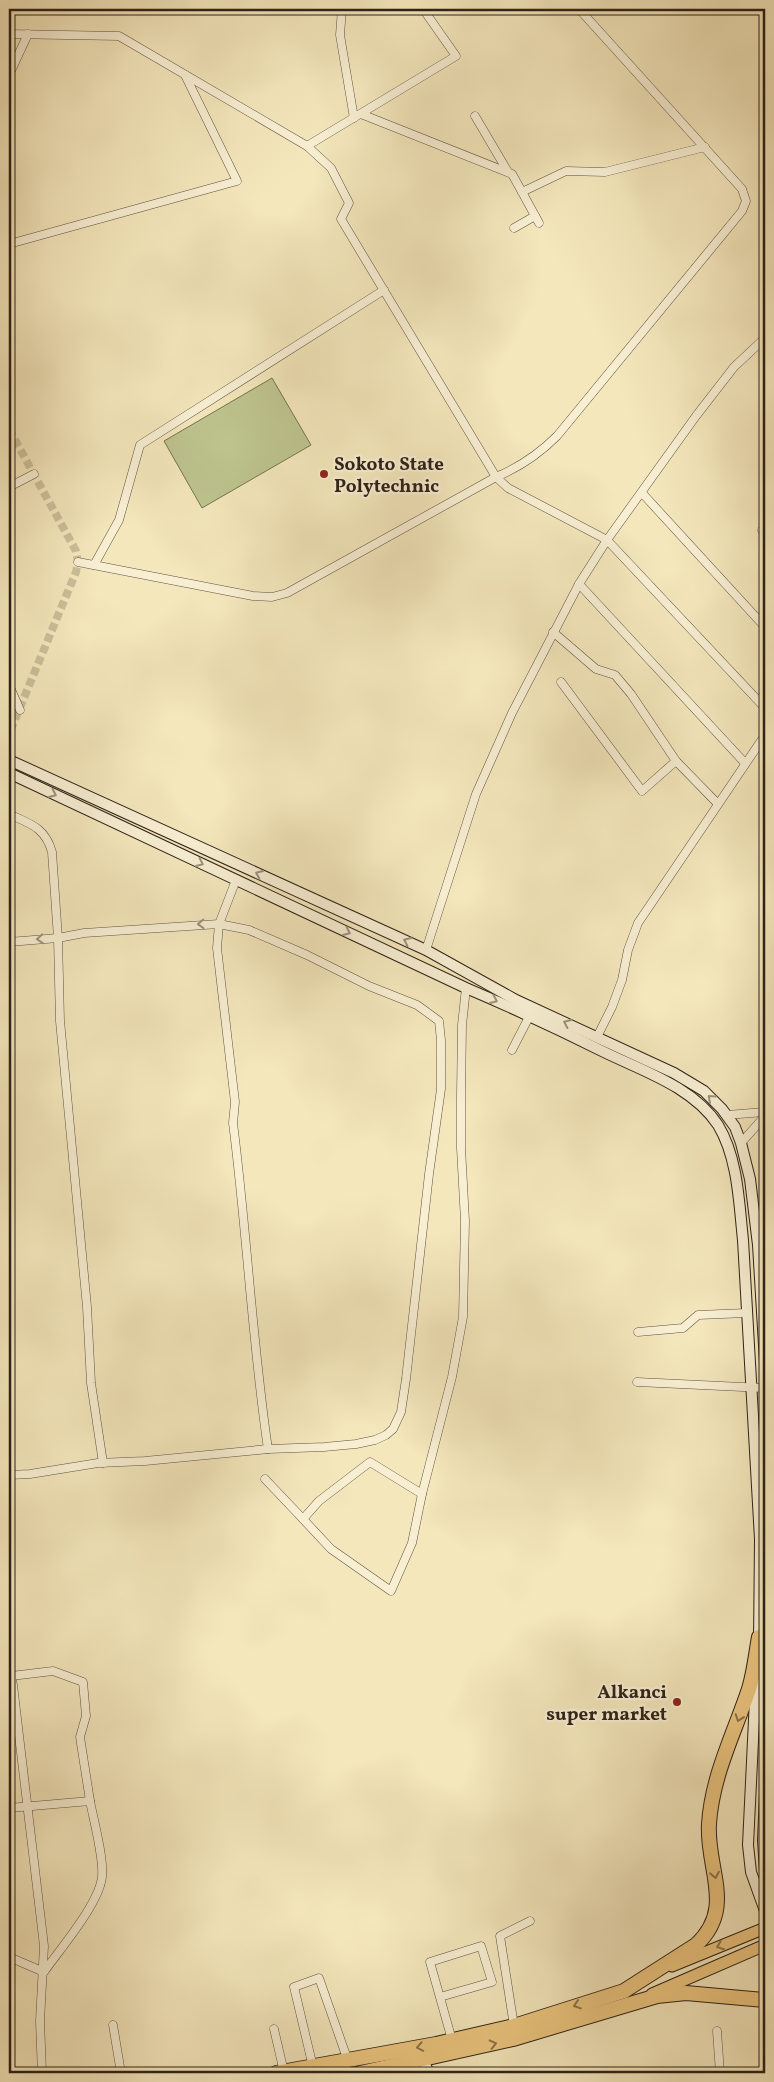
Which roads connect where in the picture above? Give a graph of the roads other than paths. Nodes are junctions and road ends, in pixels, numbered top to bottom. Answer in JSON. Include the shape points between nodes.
{"nodes":[{"id":1,"x":342,"y":9,"type":"edge"},
{"id":2,"x":423,"y":9,"type":"edge"},
{"id":3,"x":579,"y":9,"type":"edge"},
{"id":4,"x":9,"y":34,"type":"edge"},
{"id":5,"x":28,"y":34,"type":"junction"},
{"id":6,"x":9,"y":75,"type":"edge"},
{"id":7,"x":185,"y":75,"type":"junction"},
{"id":8,"x":358,"y":116,"type":"junction"},
{"id":9,"x":475,"y":116,"type":"dead end"},
{"id":10,"x":307,"y":146,"type":"junction"},
{"id":11,"x":705,"y":147,"type":"junction"},
{"id":12,"x":508,"y":172,"type":"junction"},
{"id":13,"x":522,"y":192,"type":"junction"},
{"id":14,"x":514,"y":228,"type":"dead end"},
{"id":15,"x":9,"y":244,"type":"edge"},
{"id":16,"x":384,"y":290,"type":"junction"},
{"id":17,"x":765,"y":338,"type":"edge"},
{"id":18,"x":34,"y":474,"type":"dead end"},
{"id":19,"x":496,"y":477,"type":"junction"},
{"id":20,"x":9,"y":487,"type":"edge"},
{"id":21,"x":642,"y":493,"type":"junction"},
{"id":22,"x":607,"y":540,"type":"junction"},
{"id":23,"x":78,"y":562,"type":"dead end"},
{"id":24,"x":94,"y":565,"type":"junction"},
{"id":25,"x":579,"y":584,"type":"junction"},
{"id":26,"x":765,"y":627,"type":"edge"},
{"id":27,"x":553,"y":632,"type":"junction"},
{"id":28,"x":561,"y":682,"type":"dead end"},
{"id":29,"x":10,"y":691,"type":"edge"},
{"id":30,"x":765,"y":708,"type":"edge"},
{"id":31,"x":20,"y":710,"type":"dead end"},
{"id":32,"x":765,"y":735,"type":"edge"},
{"id":33,"x":9,"y":760,"type":"edge"},
{"id":34,"x":676,"y":761,"type":"junction"},
{"id":35,"x":745,"y":763,"type":"junction"},
{"id":36,"x":9,"y":773,"type":"edge"},
{"id":37,"x":718,"y":804,"type":"junction"},
{"id":38,"x":9,"y":814,"type":"edge"},
{"id":39,"x":236,"y":880,"type":"junction"},
{"id":40,"x":219,"y":924,"type":"junction"},
{"id":41,"x":58,"y":938,"type":"junction"},
{"id":42,"x":9,"y":942,"type":"edge"},
{"id":43,"x":426,"y":950,"type":"junction"},
{"id":44,"x":466,"y":988,"type":"junction"},
{"id":45,"x":530,"y":1015,"type":"junction"},
{"id":46,"x":597,"y":1037,"type":"junction"},
{"id":47,"x":512,"y":1050,"type":"dead end"},
{"id":48,"x":765,"y":1114,"type":"edge"},
{"id":49,"x":727,"y":1115,"type":"junction"},
{"id":50,"x":741,"y":1143,"type":"junction"},
{"id":51,"x":746,"y":1313,"type":"junction"},
{"id":52,"x":638,"y":1332,"type":"dead end"},
{"id":53,"x":750,"y":1361,"type":"junction"},
{"id":54,"x":765,"y":1362,"type":"edge"},
{"id":55,"x":637,"y":1382,"type":"dead end"},
{"id":56,"x":751,"y":1388,"type":"junction"},
{"id":57,"x":765,"y":1388,"type":"edge"},
{"id":58,"x":760,"y":1446,"type":"edge"},
{"id":59,"x":268,"y":1449,"type":"junction"},
{"id":60,"x":103,"y":1463,"type":"junction"},
{"id":61,"x":9,"y":1475,"type":"edge"},
{"id":62,"x":265,"y":1479,"type":"dead end"},
{"id":63,"x":422,"y":1494,"type":"junction"},
{"id":64,"x":762,"y":1509,"type":"edge"},
{"id":65,"x":303,"y":1519,"type":"junction"},
{"id":66,"x":759,"y":1637,"type":"junction"},
{"id":67,"x":10,"y":1676,"type":"edge"},
{"id":68,"x":765,"y":1794,"type":"edge"},
{"id":69,"x":90,"y":1801,"type":"junction"},
{"id":70,"x":26,"y":1806,"type":"junction"},
{"id":71,"x":9,"y":1808,"type":"edge"},
{"id":72,"x":765,"y":1872,"type":"edge"},
{"id":73,"x":764,"y":1908,"type":"edge"},
{"id":74,"x":530,"y":1921,"type":"dead end"},
{"id":75,"x":765,"y":1928,"type":"edge"},
{"id":76,"x":765,"y":1945,"type":"edge"},
{"id":77,"x":9,"y":1957,"type":"edge"},
{"id":78,"x":44,"y":1972,"type":"junction"},
{"id":79,"x":624,"y":1990,"type":"junction"},
{"id":80,"x":440,"y":1997,"type":"junction"},
{"id":81,"x":765,"y":2000,"type":"edge"},
{"id":82,"x":634,"y":2001,"type":"junction"},
{"id":83,"x":113,"y":2026,"type":"dead end"},
{"id":84,"x":514,"y":2026,"type":"junction"},
{"id":85,"x":274,"y":2029,"type":"dead end"},
{"id":86,"x":717,"y":2031,"type":"dead end"},
{"id":87,"x":452,"y":2040,"type":"junction"},
{"id":88,"x":423,"y":2060,"type":"junction"},
{"id":89,"x":348,"y":2061,"type":"junction"},
{"id":90,"x":313,"y":2067,"type":"junction"},
{"id":91,"x":42,"y":2073,"type":"edge"},
{"id":92,"x":122,"y":2073,"type":"edge"},
{"id":93,"x":280,"y":2073,"type":"edge"},
{"id":94,"x":360,"y":2073,"type":"edge"},
{"id":95,"x":429,"y":2073,"type":"edge"},
{"id":96,"x":720,"y":2073,"type":"edge"}],
"edges":[{"from":1,"to":8,"type":"street","via":[[340,35]]},
{"from":2,"to":8,"type":"street","via":[[456,56]]},
{"from":3,"to":11,"type":"street"},
{"from":4,"to":5,"type":"street"},
{"from":5,"to":6,"type":"street"},
{"from":5,"to":7,"type":"street","via":[[119,36]]},
{"from":7,"to":10,"type":"street"},
{"from":7,"to":15,"type":"street","via":[[237,181]]},
{"from":8,"to":10,"type":"street"},
{"from":8,"to":12,"type":"street"},
{"from":9,"to":12,"type":"street"},
{"from":10,"to":16,"type":"street","via":[[331,168],[349,203],[341,219]]},
{"from":11,"to":13,"type":"street","via":[[604,172],[566,171]]},
{"from":11,"to":19,"type":"street","via":[[742,189],[746,197],[744,208],[557,436],[524,463]]},
{"from":12,"to":13,"type":"street"},
{"from":13,"to":14,"type":"street","via":[[537,220]]},
{"from":16,"to":19,"type":"street"},
{"from":16,"to":24,"type":"street","via":[[140,445],[120,520]]},
{"from":17,"to":21,"type":"street","via":[[734,367]]},
{"from":18,"to":20,"type":"street"},
{"from":19,"to":22,"type":"street","via":[[508,488]]},
{"from":19,"to":24,"type":"street","via":[[287,593],[272,597]]},
{"from":21,"to":22,"type":"street"},
{"from":21,"to":26,"type":"street"},
{"from":22,"to":25,"type":"street"},
{"from":22,"to":30,"type":"street"},
{"from":23,"to":24,"type":"street"},
{"from":25,"to":27,"type":"street"},
{"from":25,"to":35,"type":"street"},
{"from":27,"to":34,"type":"street","via":[[596,669],[615,675]]},
{"from":27,"to":43,"type":"street","via":[[476,794]]},
{"from":28,"to":34,"type":"street","via":[[642,792]]},
{"from":29,"to":31,"type":"street"},
{"from":32,"to":35,"type":"street"},
{"from":43,"to":33,"type":"street","one_way":true},
{"from":34,"to":37,"type":"street"},
{"from":35,"to":37,"type":"street"},
{"from":36,"to":39,"type":"street","one_way":true},
{"from":37,"to":46,"type":"street","via":[[638,924],[622,980]]},
{"from":38,"to":41,"type":"street","via":[[37,827],[48,840],[52,852]]},
{"from":39,"to":40,"type":"street"},
{"from":39,"to":44,"type":"street","one_way":true},
{"from":40,"to":41,"type":"street","one_way":true,"via":[[84,933]]},
{"from":40,"to":59,"type":"street","via":[[217,948],[234,1102],[233,1123],[250,1271],[257,1376]]},
{"from":40,"to":59,"type":"street","via":[[249,930],[417,1005],[439,1021],[441,1035],[441,1089],[401,1412],[393,1428],[375,1440],[324,1447]]},
{"from":41,"to":42,"type":"street","one_way":true},
{"from":41,"to":60,"type":"street","via":[[60,1021],[91,1384]]},
{"from":46,"to":43,"type":"street","one_way":true,"via":[[516,1000]]},
{"from":44,"to":45,"type":"street","one_way":true},
{"from":44,"to":63,"type":"street","via":[[461,1095],[465,1221],[463,1317],[452,1377]]},
{"from":45,"to":47,"type":"street"},
{"from":45,"to":51,"type":"street","via":[[665,1082],[695,1100],[711,1116],[725,1140],[735,1175]]},
{"from":49,"to":46,"type":"street","one_way":true,"via":[[716,1101],[691,1082]]},
{"from":48,"to":49,"type":"street"},
{"from":48,"to":50,"type":"street"},
{"from":49,"to":50,"type":"street"},
{"from":50,"to":54,"type":"street","via":[[754,1207]]},
{"from":51,"to":52,"type":"street","via":[[698,1315],[684,1328]]},
{"from":51,"to":53,"type":"street"},
{"from":53,"to":54,"type":"street"},
{"from":53,"to":56,"type":"street"},
{"from":55,"to":56,"type":"street"},
{"from":56,"to":57,"type":"street"},
{"from":56,"to":58,"type":"street"},
{"from":58,"to":64,"type":"street"},
{"from":59,"to":60,"type":"street"},
{"from":60,"to":61,"type":"street"},
{"from":62,"to":65,"type":"street"},
{"from":63,"to":65,"type":"street","via":[[370,1462],[319,1501]]},
{"from":63,"to":65,"type":"street","via":[[412,1543],[391,1591],[331,1549]]},
{"from":64,"to":66,"type":"street"},
{"from":66,"to":73,"type":"street","via":[[748,1846],[751,1872]]},
{"from":66,"to":79,"type":"highway","one_way":true,"via":[[750,1686],[710,1805],[711,1856],[718,1899],[714,1923],[707,1936],[696,1945]]},
{"from":67,"to":69,"type":"street","via":[[53,1671],[83,1682],[86,1716],[80,1737]]},
{"from":67,"to":70,"type":"street"},
{"from":68,"to":72,"type":"street"},
{"from":69,"to":70,"type":"street"},
{"from":69,"to":78,"type":"street","via":[[102,1878],[91,1905]]},
{"from":70,"to":71,"type":"street"},
{"from":70,"to":78,"type":"street","via":[[39,1890]]},
{"from":74,"to":84,"type":"street","via":[[500,1936]]},
{"from":75,"to":79,"type":"main road","one_way":true,"via":[[681,1962]]},
{"from":76,"to":82,"type":"main road"},
{"from":77,"to":78,"type":"street"},
{"from":78,"to":91,"type":"street","via":[[40,2021]]},
{"from":79,"to":84,"type":"highway","one_way":true},
{"from":80,"to":80,"type":"street","via":[[430,1962],[480,1946],[492,1982]]},
{"from":80,"to":87,"type":"street"},
{"from":81,"to":82,"type":"highway","via":[[686,1994]]},
{"from":88,"to":82,"type":"highway","one_way":true,"via":[[513,2039]]},
{"from":83,"to":92,"type":"street"},
{"from":84,"to":87,"type":"highway"},
{"from":85,"to":93,"type":"street"},
{"from":86,"to":96,"type":"street"},
{"from":87,"to":89,"type":"highway","one_way":true},
{"from":88,"to":94,"type":"highway"},
{"from":88,"to":95,"type":"street"},
{"from":89,"to":90,"type":"highway"},
{"from":89,"to":90,"type":"street","via":[[319,1978],[294,1987]]},
{"from":90,"to":93,"type":"highway"}]}
